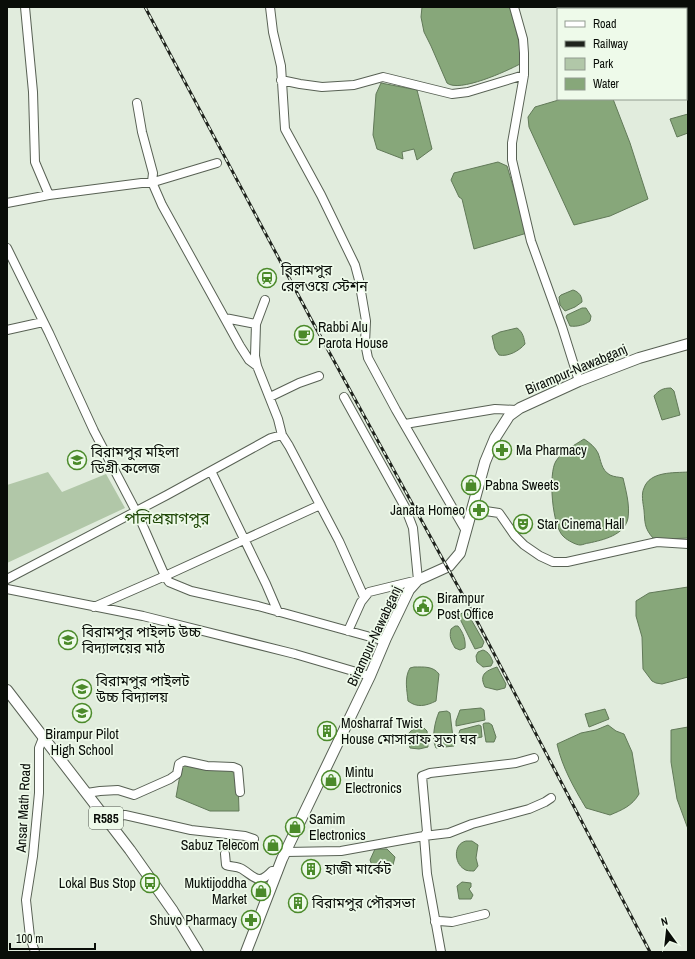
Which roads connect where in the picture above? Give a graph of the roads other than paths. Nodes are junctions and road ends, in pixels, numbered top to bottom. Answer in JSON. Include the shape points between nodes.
{"nodes":[{"id":1,"x":25,"y":7,"type":"edge"},
{"id":2,"x":270,"y":7,"type":"edge"},
{"id":3,"x":514,"y":7,"type":"edge"},
{"id":4,"x":524,"y":75,"type":"junction"},
{"id":5,"x":281,"y":80,"type":"junction"},
{"id":6,"x":137,"y":104,"type":"dead end"},
{"id":7,"x":217,"y":163,"type":"dead end"},
{"id":8,"x":152,"y":182,"type":"junction"},
{"id":9,"x":49,"y":195,"type":"junction"},
{"id":10,"x":7,"y":203,"type":"edge"},
{"id":11,"x":7,"y":248,"type":"edge"},
{"id":12,"x":265,"y":300,"type":"dead end"},
{"id":13,"x":225,"y":318,"type":"junction"},
{"id":14,"x":43,"y":322,"type":"junction"},
{"id":15,"x":256,"y":324,"type":"junction"},
{"id":16,"x":7,"y":330,"type":"edge"},
{"id":17,"x":688,"y":344,"type":"edge"},
{"id":18,"x":257,"y":366,"type":"junction"},
{"id":19,"x":319,"y":376,"type":"dead end"},
{"id":20,"x":579,"y":381,"type":"junction"},
{"id":21,"x":270,"y":397,"type":"junction"},
{"id":22,"x":344,"y":397,"type":"dead end"},
{"id":23,"x":516,"y":410,"type":"junction"},
{"id":24,"x":404,"y":424,"type":"junction"},
{"id":25,"x":282,"y":434,"type":"junction"},
{"id":26,"x":211,"y":471,"type":"junction"},
{"id":27,"x":320,"y":505,"type":"junction"},
{"id":28,"x":472,"y":509,"type":"junction"},
{"id":29,"x":136,"y":511,"type":"junction"},
{"id":30,"x":466,"y":531,"type":"junction"},
{"id":31,"x":244,"y":539,"type":"junction"},
{"id":32,"x":688,"y":544,"type":"edge"},
{"id":33,"x":165,"y":576,"type":"junction"},
{"id":34,"x":7,"y":579,"type":"edge"},
{"id":35,"x":418,"y":580,"type":"junction"},
{"id":36,"x":7,"y":589,"type":"edge"},
{"id":37,"x":364,"y":597,"type":"junction"},
{"id":38,"x":93,"y":607,"type":"junction"},
{"id":39,"x":278,"y":612,"type":"junction"},
{"id":40,"x":348,"y":631,"type":"junction"},
{"id":41,"x":385,"y":641,"type":"junction"},
{"id":42,"x":370,"y":676,"type":"junction"},
{"id":43,"x":7,"y":690,"type":"edge"},
{"id":44,"x":43,"y":738,"type":"junction"},
{"id":45,"x":534,"y":758,"type":"dead end"},
{"id":46,"x":240,"y":792,"type":"dead end"},
{"id":47,"x":87,"y":793,"type":"junction"},
{"id":48,"x":551,"y":798,"type":"dead end"},
{"id":49,"x":106,"y":818,"type":"junction"},
{"id":50,"x":424,"y":836,"type":"junction"},
{"id":51,"x":254,"y":839,"type":"dead end"},
{"id":52,"x":286,"y":852,"type":"junction"},
{"id":53,"x":225,"y":854,"type":"dead end"},
{"id":54,"x":278,"y":871,"type":"junction"},
{"id":55,"x":485,"y":914,"type":"dead end"},
{"id":56,"x":435,"y":922,"type":"junction"},
{"id":57,"x":35,"y":952,"type":"edge"},
{"id":58,"x":198,"y":952,"type":"edge"},
{"id":59,"x":246,"y":952,"type":"edge"},
{"id":60,"x":441,"y":952,"type":"edge"}],
"edges":[{"from":1,"to":9,"type":"street","via":[[35,162]]},
{"from":2,"to":5,"type":"street","via":[[281,66]]},
{"from":3,"to":4,"type":"street","via":[[522,39]]},
{"from":4,"to":5,"type":"street","via":[[468,92],[452,94],[383,77],[354,85],[322,87]]},
{"from":4,"to":20,"type":"street","via":[[512,143],[512,160],[531,241]]},
{"from":5,"to":24,"type":"street","via":[[285,129],[355,265],[365,314],[368,358]]},
{"from":6,"to":8,"type":"street","via":[[153,172]]},
{"from":7,"to":8,"type":"street"},
{"from":8,"to":9,"type":"street"},
{"from":8,"to":13,"type":"street","via":[[177,234]]},
{"from":9,"to":10,"type":"street"},
{"from":11,"to":14,"type":"street"},
{"from":12,"to":15,"type":"street"},
{"from":13,"to":15,"type":"street"},
{"from":13,"to":18,"type":"street","via":[[249,360]]},
{"from":14,"to":16,"type":"street"},
{"from":14,"to":29,"type":"street"},
{"from":15,"to":18,"type":"street"},
{"from":17,"to":20,"type":"main road","name":"Birampur-Nawabganj","via":[[639,358]]},
{"from":18,"to":21,"type":"street"},
{"from":19,"to":21,"type":"street"},
{"from":20,"to":23,"type":"main road","name":"Birampur-Nawabganj"},
{"from":21,"to":25,"type":"street"},
{"from":22,"to":35,"type":"street","via":[[405,507],[413,528]]},
{"from":23,"to":24,"type":"street","via":[[495,409]]},
{"from":23,"to":28,"type":"main road","name":"Birampur-Nawabganj","via":[[495,438],[485,462]]},
{"from":24,"to":30,"type":"street"},
{"from":25,"to":26,"type":"street"},
{"from":25,"to":27,"type":"street"},
{"from":26,"to":29,"type":"street"},
{"from":26,"to":31,"type":"street"},
{"from":27,"to":31,"type":"street"},
{"from":27,"to":37,"type":"street"},
{"from":28,"to":30,"type":"main road","name":"Birampur-Nawabganj"},
{"from":28,"to":32,"type":"street","via":[[499,513],[524,545],[553,562],[568,562],[657,542]]},
{"from":29,"to":33,"type":"street"},
{"from":29,"to":34,"type":"street"},
{"from":30,"to":35,"type":"main road","name":"Birampur-Nawabganj","via":[[455,561],[446,568]]},
{"from":31,"to":33,"type":"street"},
{"from":31,"to":39,"type":"street"},
{"from":33,"to":38,"type":"street"},
{"from":33,"to":39,"type":"street","via":[[169,582],[190,591]]},
{"from":35,"to":37,"type":"street","via":[[378,589]]},
{"from":35,"to":41,"type":"main road","name":"Birampur-Nawabganj","via":[[409,590]]},
{"from":36,"to":38,"type":"street"},
{"from":37,"to":40,"type":"street"},
{"from":38,"to":42,"type":"street","via":[[143,616]]},
{"from":39,"to":40,"type":"street"},
{"from":40,"to":41,"type":"street"},
{"from":41,"to":42,"type":"main road","name":"Birampur-Nawabganj"},
{"from":42,"to":52,"type":"main road","name":"Birampur-Nawabganj"},
{"from":43,"to":44,"type":"main road","number":"R585"},
{"from":44,"to":47,"type":"main road","number":"R585"},
{"from":44,"to":57,"type":"street","name":"Ansar Math Road","via":[[38,748],[39,793],[26,900],[30,937]]},
{"from":45,"to":50,"type":"street","via":[[516,763],[422,776],[427,832]]},
{"from":46,"to":47,"type":"street","via":[[238,769],[184,761],[179,764],[177,774],[170,779],[134,795],[118,790]]},
{"from":47,"to":49,"type":"main road","number":"R585"},
{"from":48,"to":50,"type":"street","via":[[529,809],[472,824],[449,833]]},
{"from":49,"to":51,"type":"street","via":[[125,815],[191,830]]},
{"from":49,"to":58,"type":"main road","number":"R585","via":[[173,911]]},
{"from":50,"to":52,"type":"street","via":[[341,851]]},
{"from":50,"to":56,"type":"street"},
{"from":52,"to":54,"type":"main road","name":"Birampur-Nawabganj"},
{"from":53,"to":54,"type":"street","via":[[226,864],[240,868],[253,878],[262,879],[272,871]]},
{"from":54,"to":59,"type":"main road","name":"Birampur-Nawabganj"},
{"from":55,"to":56,"type":"street","via":[[452,922]]},
{"from":56,"to":60,"type":"street"}]}
